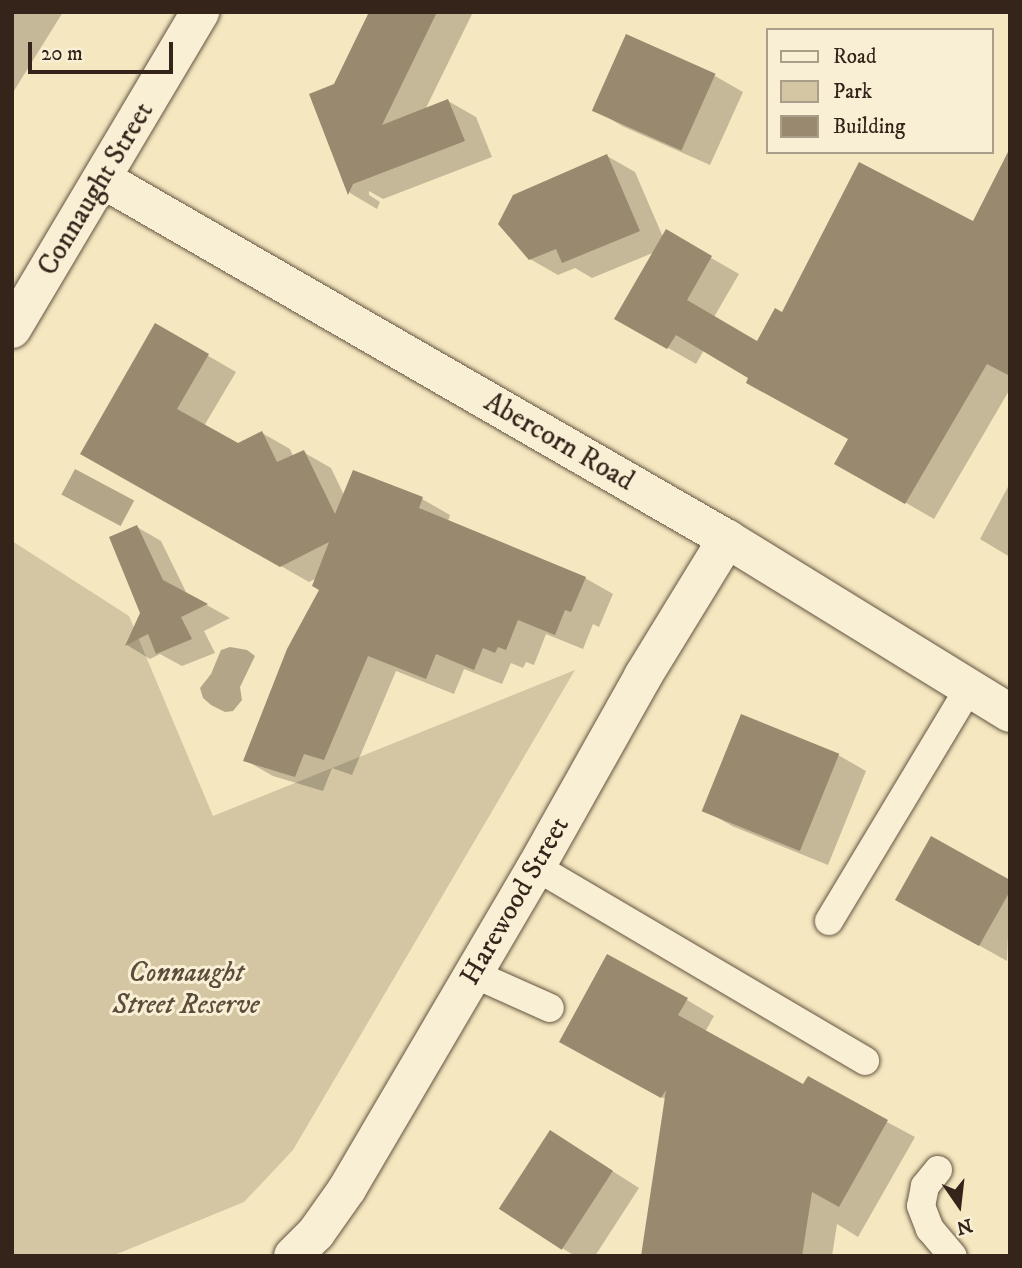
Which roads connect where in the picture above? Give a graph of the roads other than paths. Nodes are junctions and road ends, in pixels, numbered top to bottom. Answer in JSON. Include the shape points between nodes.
{"nodes":[{"id":1,"x":200,"y":12,"type":"edge"},
{"id":2,"x":104,"y":180,"type":"junction"},
{"id":3,"x":12,"y":330,"type":"edge"},
{"id":4,"x":727,"y":539,"type":"junction"},
{"id":5,"x":969,"y":688,"type":"junction"},
{"id":6,"x":1010,"y":713,"type":"edge"},
{"id":7,"x":536,"y":867,"type":"junction"},
{"id":8,"x":829,"y":921,"type":"dead end"},
{"id":9,"x":474,"y":974,"type":"junction"},
{"id":10,"x":550,"y":1008,"type":"dead end"},
{"id":11,"x":865,"y":1061,"type":"dead end"},
{"id":12,"x":938,"y":1170,"type":"dead end"},
{"id":13,"x":312,"y":1248,"type":"edge"},
{"id":14,"x":953,"y":1256,"type":"edge"}],
"edges":[{"from":1,"to":2,"type":"street","name":"Connaught Street"},
{"from":2,"to":3,"type":"street","name":"Connaught Street"},
{"from":2,"to":4,"type":"street","name":"Abercorn Road"},
{"from":4,"to":5,"type":"street","name":"Abercorn Road"},
{"from":4,"to":7,"type":"street","name":"Harewood Street","via":[[643,676]]},
{"from":5,"to":6,"type":"street","name":"Abercorn Road"},
{"from":5,"to":8,"type":"lane"},
{"from":7,"to":9,"type":"street","name":"Harewood Street"},
{"from":7,"to":11,"type":"lane"},
{"from":9,"to":10,"type":"lane"},
{"from":9,"to":13,"type":"street","name":"Harewood Street"},
{"from":12,"to":14,"type":"lane","via":[[925,1186],[921,1206],[930,1229]]}]}
